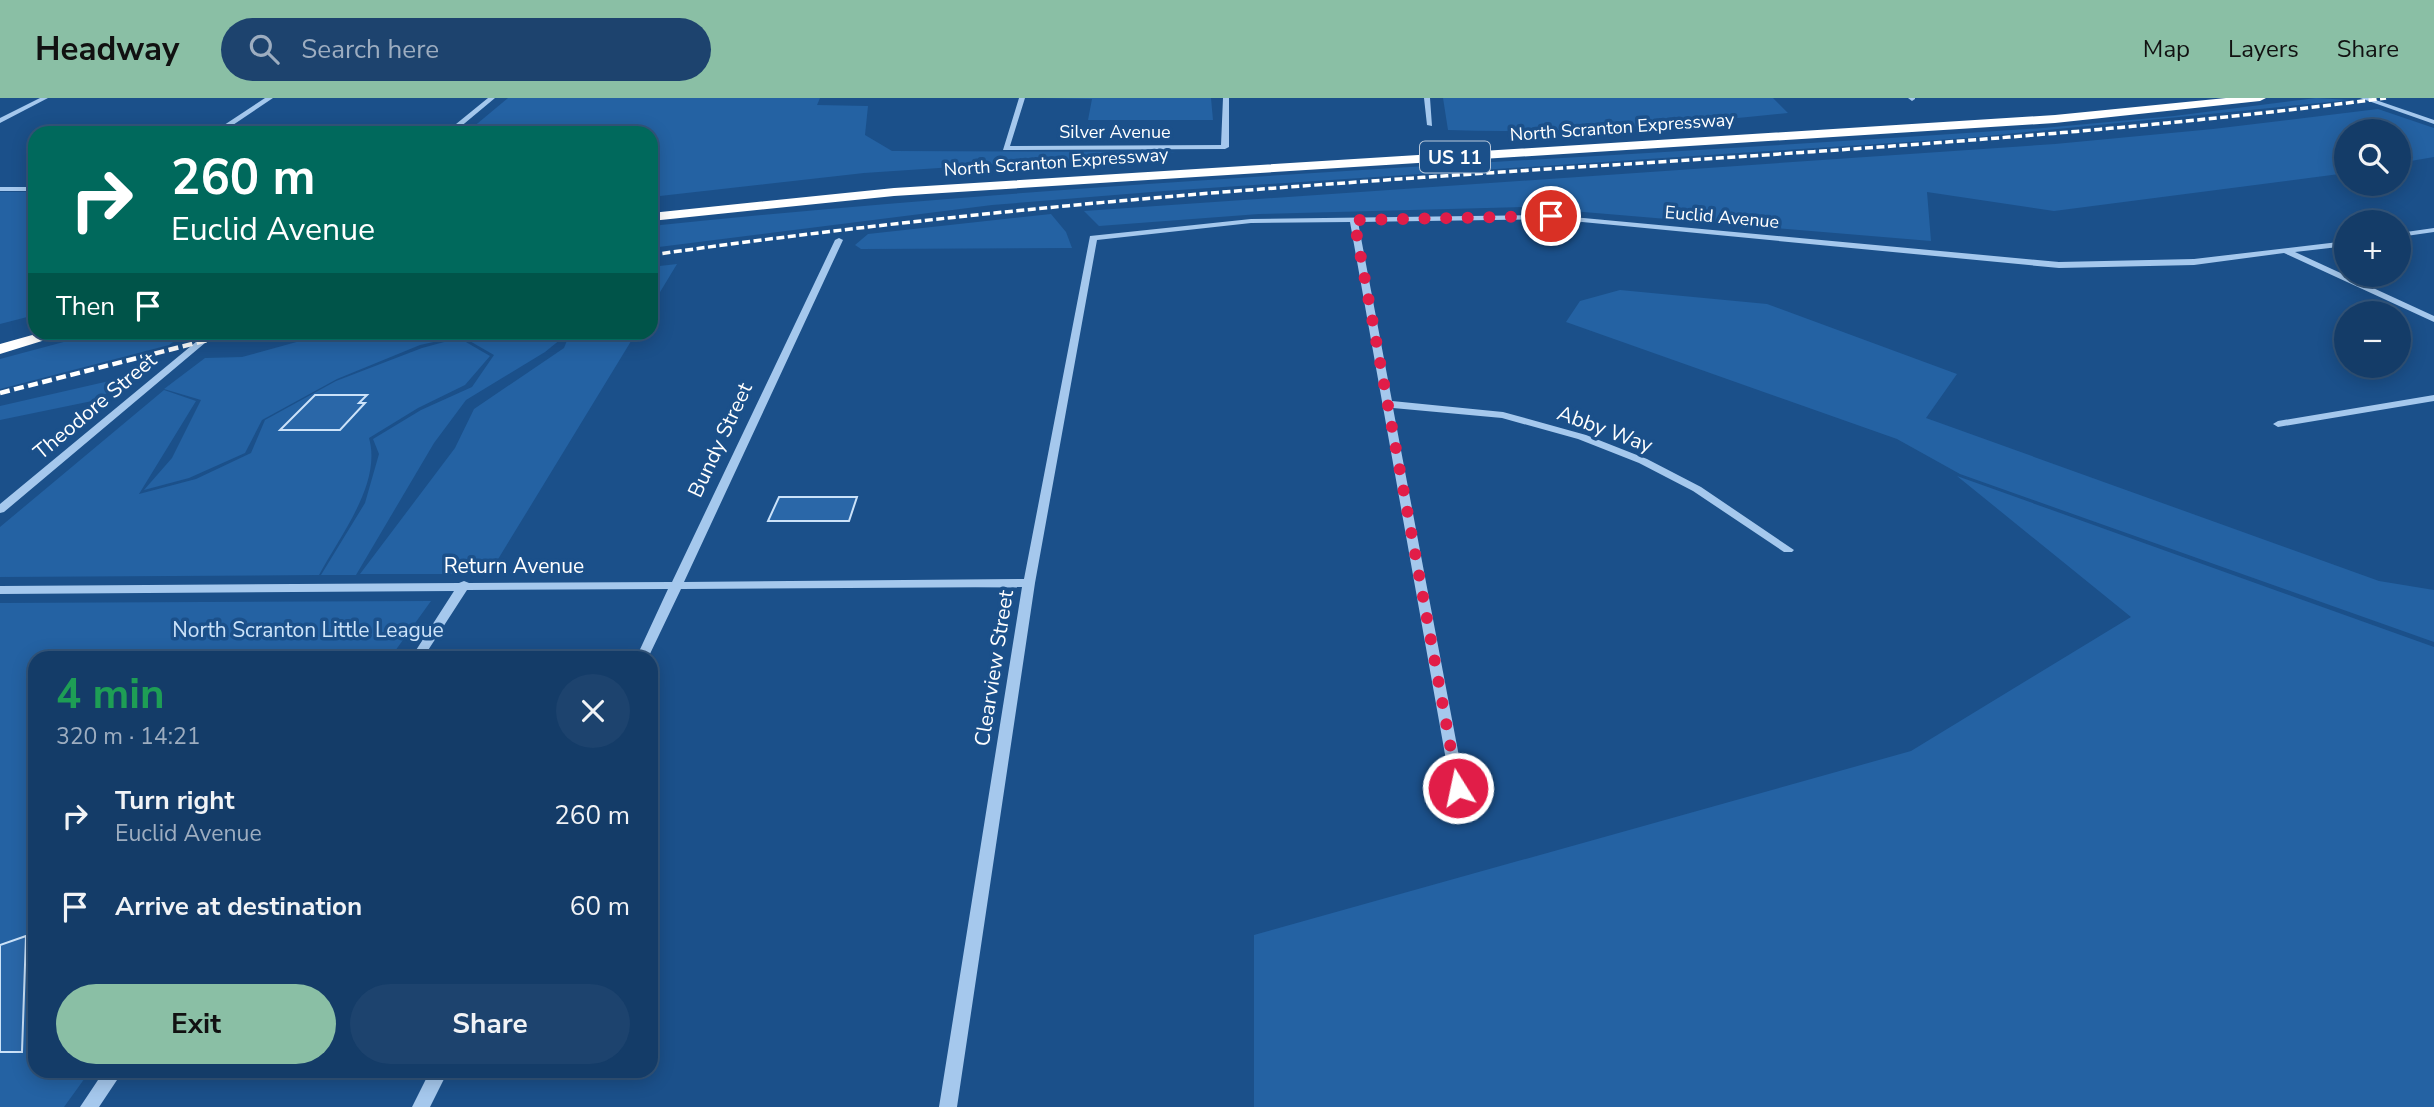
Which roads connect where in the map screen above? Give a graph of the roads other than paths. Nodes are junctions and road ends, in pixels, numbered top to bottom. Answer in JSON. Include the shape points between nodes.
{"nodes":[{"id":1,"x":46,"y":98,"type":"edge"},
{"id":2,"x":270,"y":98,"type":"edge"},
{"id":3,"x":492,"y":98,"type":"edge"},
{"id":4,"x":1022,"y":98,"type":"edge"},
{"id":5,"x":1226,"y":98,"type":"edge"},
{"id":6,"x":1427,"y":98,"type":"edge"},
{"id":7,"x":2185,"y":98,"type":"edge"},
{"id":8,"x":2260,"y":98,"type":"edge"},
{"id":9,"x":2363,"y":98,"type":"edge"},
{"id":10,"x":0,"y":121,"type":"edge"},
{"id":11,"x":2434,"y":122,"type":"edge"},
{"id":12,"x":1430,"y":125,"type":"dead end"},
{"id":13,"x":227,"y":126,"type":"edge"},
{"id":14,"x":458,"y":126,"type":"edge"},
{"id":15,"x":0,"y":189,"type":"edge"},
{"id":16,"x":28,"y":189,"type":"edge"},
{"id":17,"x":658,"y":206,"type":"edge"},
{"id":18,"x":658,"y":216,"type":"edge"},
{"id":19,"x":1354,"y":220,"type":"junction"},
{"id":20,"x":2434,"y":230,"type":"edge"},
{"id":21,"x":2411,"y":233,"type":"edge"},
{"id":22,"x":1093,"y":238,"type":"joint"},
{"id":23,"x":839,"y":240,"type":"dead end"},
{"id":24,"x":2334,"y":245,"type":"edge"},
{"id":25,"x":2286,"y":251,"type":"junction"},
{"id":26,"x":2434,"y":319,"type":"edge"},
{"id":27,"x":28,"y":330,"type":"edge"},
{"id":28,"x":0,"y":337,"type":"edge"},
{"id":29,"x":33,"y":340,"type":"edge"},
{"id":30,"x":204,"y":340,"type":"edge"},
{"id":31,"x":0,"y":349,"type":"edge"},
{"id":32,"x":2434,"y":398,"type":"edge"},
{"id":33,"x":1388,"y":404,"type":"junction"},
{"id":34,"x":2278,"y":425,"type":"dead end"},
{"id":35,"x":0,"y":510,"type":"edge"},
{"id":36,"x":1788,"y":550,"type":"dead end"},
{"id":37,"x":1029,"y":583,"type":"junction"},
{"id":38,"x":464,"y":585,"type":"junction"},
{"id":39,"x":677,"y":586,"type":"junction"},
{"id":40,"x":0,"y":590,"type":"edge"},
{"id":41,"x":422,"y":651,"type":"edge"},
{"id":42,"x":645,"y":651,"type":"edge"},
{"id":43,"x":1458,"y":788,"type":"dead end"},
{"id":44,"x":109,"y":1078,"type":"edge"},
{"id":45,"x":436,"y":1078,"type":"edge"},
{"id":46,"x":89,"y":1107,"type":"edge"},
{"id":47,"x":421,"y":1107,"type":"edge"},
{"id":48,"x":948,"y":1107,"type":"edge"}],
"edges":[{"from":1,"to":10,"type":"street"},
{"from":2,"to":13,"type":"street"},
{"from":3,"to":14,"type":"street"},
{"from":4,"to":5,"type":"street","name":"Silver Avenue","via":[[1006,148],[1225,147]]},
{"from":6,"to":12,"type":"street"},
{"from":7,"to":17,"type":"highway","name":"North Scranton Expressway","number":"US 11","via":[[2004,114],[952,178]]},
{"from":8,"to":18,"type":"highway","name":"North Scranton Expressway","number":"US 11","via":[[2055,119],[906,191]]},
{"from":9,"to":11,"type":"street"},
{"from":15,"to":16,"type":"street"},
{"from":19,"to":22,"type":"street","name":"Euclid Avenue","via":[[1251,221]]},
{"from":19,"to":25,"type":"street","name":"Euclid Avenue","via":[[1551,216],[2059,265],[2194,262]]},
{"from":19,"to":33,"type":"street"},
{"from":20,"to":21,"type":"street"},
{"from":22,"to":37,"type":"street","name":"Clearview Street"},
{"from":23,"to":39,"type":"street","name":"Bundy Street"},
{"from":24,"to":25,"type":"street","name":"Euclid Avenue"},
{"from":25,"to":26,"type":"street"},
{"from":27,"to":28,"type":"highway"},
{"from":29,"to":31,"type":"highway"},
{"from":30,"to":35,"type":"street","name":"Theodore Street"},
{"from":32,"to":34,"type":"street"},
{"from":33,"to":36,"type":"street","name":"Abby Way","via":[[1503,415],[1582,437],[1697,489]]},
{"from":33,"to":43,"type":"street"},
{"from":37,"to":39,"type":"street","name":"Return Avenue"},
{"from":37,"to":48,"type":"street","name":"Clearview Street"},
{"from":38,"to":39,"type":"street","name":"Return Avenue"},
{"from":38,"to":40,"type":"street","name":"Return Avenue"},
{"from":38,"to":41,"type":"street"},
{"from":39,"to":42,"type":"street","name":"Bundy Street"},
{"from":44,"to":46,"type":"street"},
{"from":45,"to":47,"type":"street"}]}
